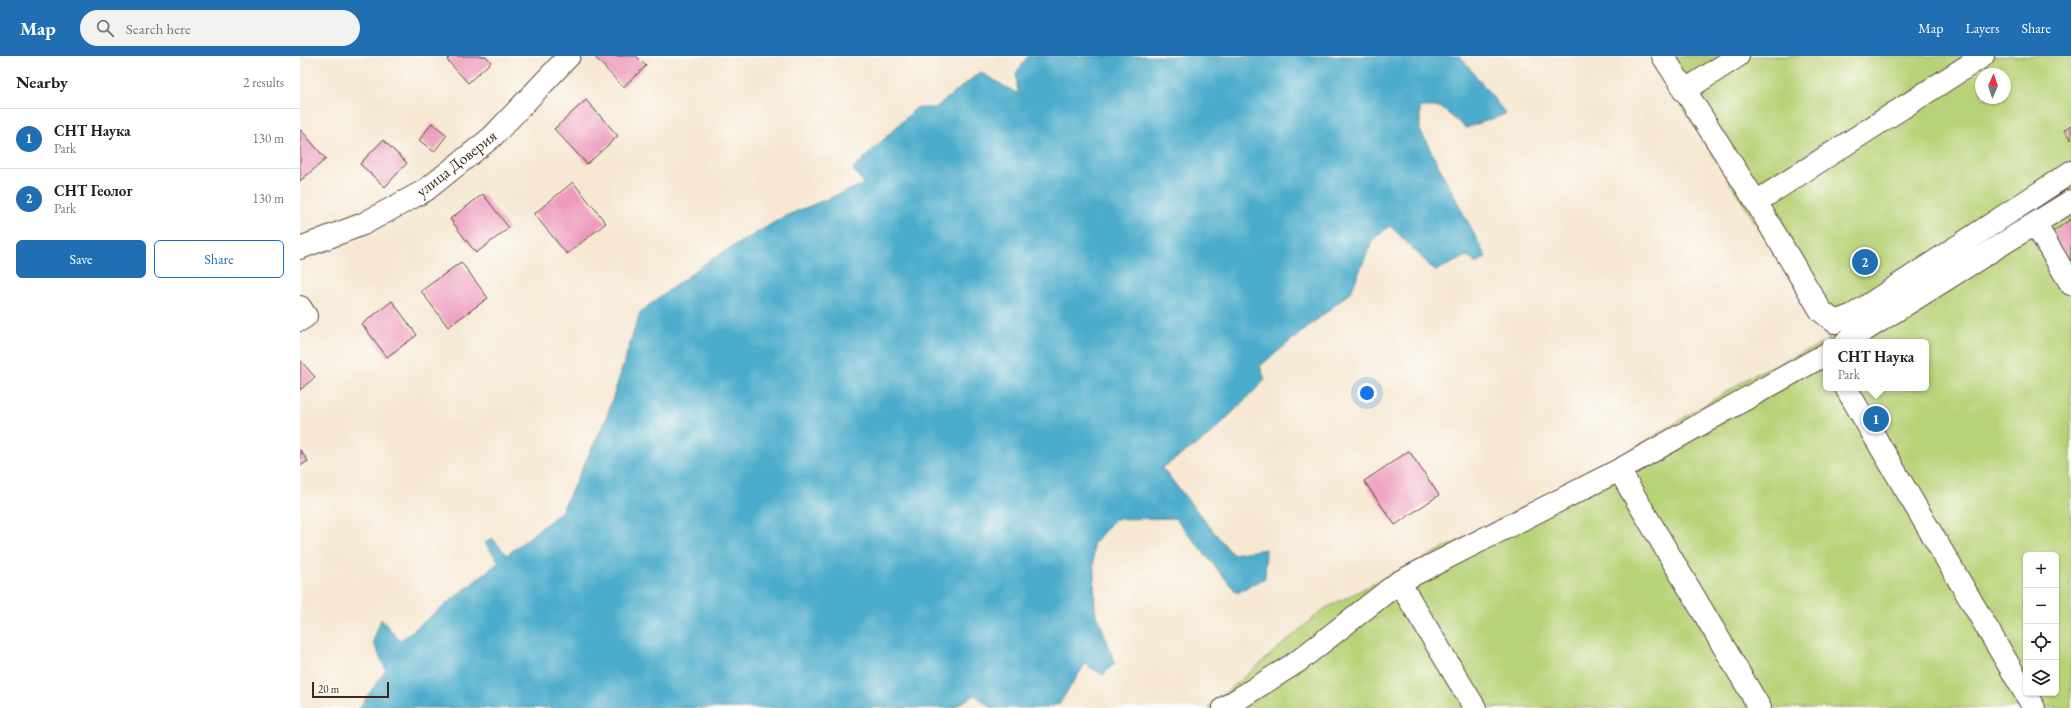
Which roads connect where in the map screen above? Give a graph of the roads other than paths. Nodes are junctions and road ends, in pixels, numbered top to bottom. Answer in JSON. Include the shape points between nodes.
{"nodes":[{"id":1,"x":569,"y":56,"type":"edge"},
{"id":2,"x":1663,"y":56,"type":"edge"},
{"id":3,"x":1738,"y":56,"type":"edge"},
{"id":4,"x":1983,"y":56,"type":"edge"},
{"id":5,"x":1684,"y":91,"type":"junction"},
{"id":6,"x":2071,"y":172,"type":"edge"},
{"id":7,"x":2071,"y":201,"type":"edge"},
{"id":8,"x":1756,"y":202,"type":"junction"},
{"id":9,"x":2035,"y":224,"type":"junction"},
{"id":10,"x":300,"y":248,"type":"edge"},
{"id":11,"x":2071,"y":284,"type":"edge"},
{"id":12,"x":300,"y":307,"type":"edge"},
{"id":13,"x":300,"y":320,"type":"edge"},
{"id":14,"x":1851,"y":339,"type":"edge"},
{"id":15,"x":1823,"y":356,"type":"edge"},
{"id":16,"x":1848,"y":391,"type":"edge"},
{"id":17,"x":1619,"y":470,"type":"junction"},
{"id":18,"x":1399,"y":582,"type":"junction"},
{"id":19,"x":1224,"y":708,"type":"edge"},
{"id":20,"x":1475,"y":708,"type":"edge"},
{"id":21,"x":1760,"y":708,"type":"edge"},
{"id":22,"x":2034,"y":708,"type":"edge"}],
"edges":[{"from":1,"to":10,"type":"street","name":"улица Доверия","via":[[492,137],[426,190],[363,224]]},
{"from":2,"to":5,"type":"street"},
{"from":3,"to":5,"type":"street"},
{"from":4,"to":8,"type":"street"},
{"from":5,"to":8,"type":"street"},
{"from":6,"to":8,"type":"street","via":[[1853,316],[1835,322],[1821,311]]},
{"from":7,"to":9,"type":"street"},
{"from":9,"to":11,"type":"street"},
{"from":9,"to":14,"type":"street"},
{"from":12,"to":13,"type":"street","via":[[306,316]]},
{"from":15,"to":17,"type":"street"},
{"from":16,"to":22,"type":"street"},
{"from":17,"to":18,"type":"street"},
{"from":17,"to":21,"type":"street"},
{"from":18,"to":19,"type":"street","via":[[1297,662]]},
{"from":18,"to":20,"type":"street"}]}
